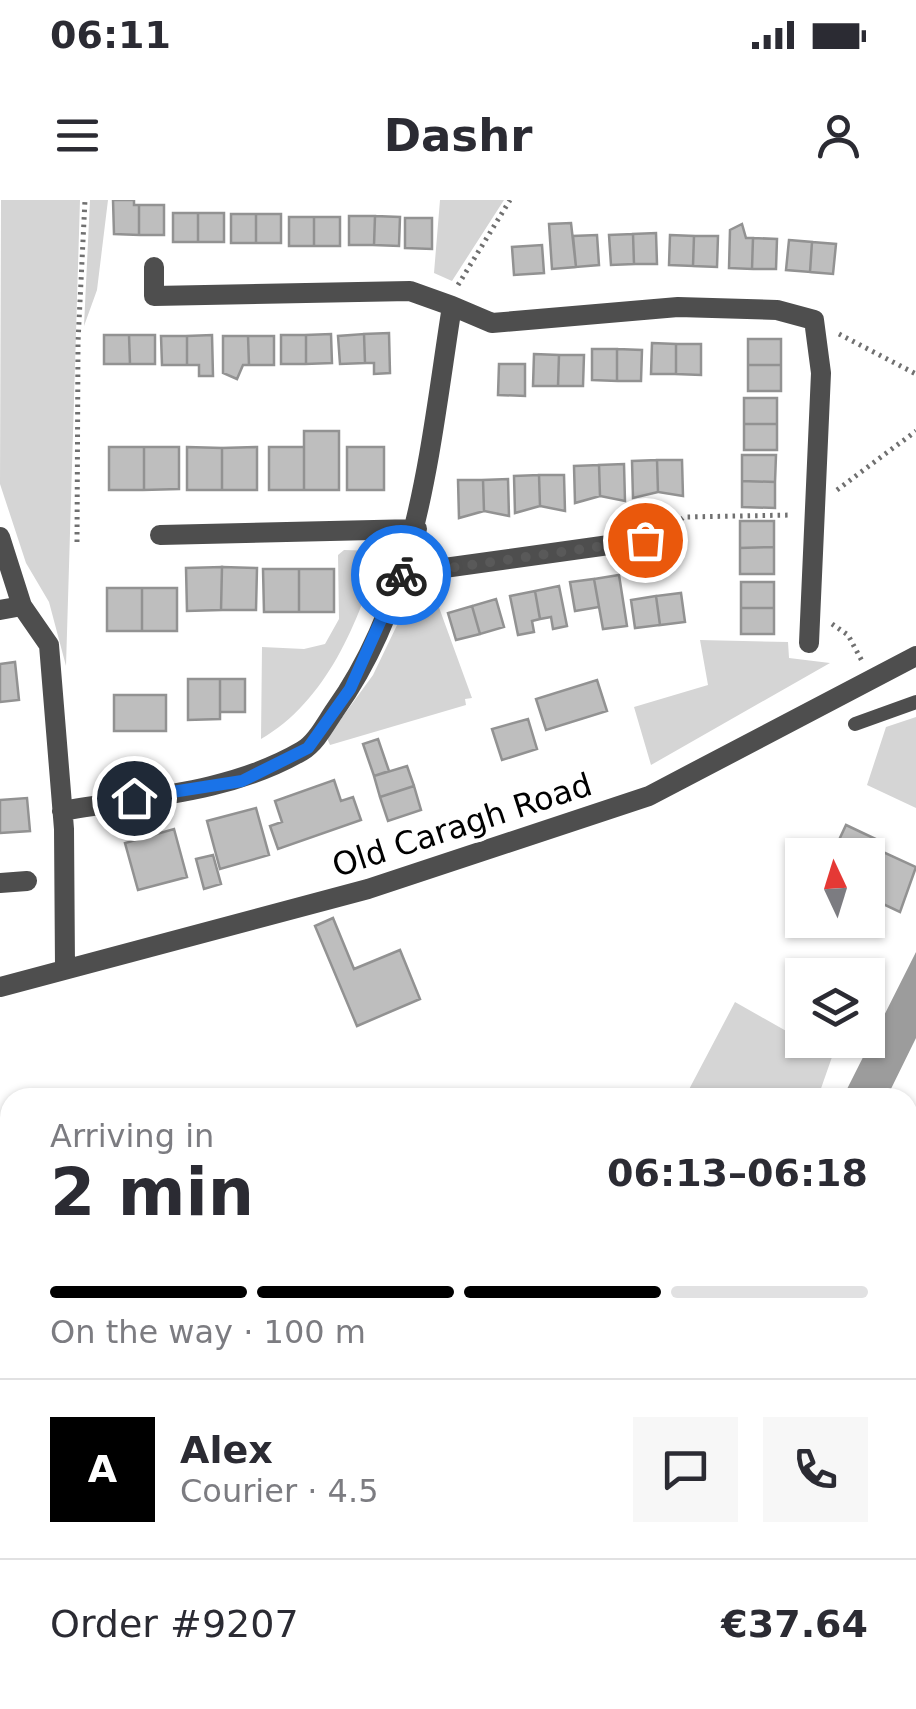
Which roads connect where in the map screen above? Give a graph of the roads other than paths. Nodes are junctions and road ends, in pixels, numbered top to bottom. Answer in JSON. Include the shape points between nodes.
{"nodes":[{"id":1,"x":154,"y":267,"type":"dead end"},
{"id":2,"x":449,"y":305,"type":"junction"},
{"id":3,"x":417,"y":529,"type":"junction"},
{"id":4,"x":160,"y":535,"type":"dead end"},
{"id":5,"x":0,"y":537,"type":"edge"},
{"id":6,"x":659,"y":538,"type":"road end"},
{"id":7,"x":401,"y":574,"type":"junction"},
{"id":8,"x":22,"y":606,"type":"junction"},
{"id":9,"x":0,"y":610,"type":"edge"},
{"id":10,"x":809,"y":633,"type":"road end"},
{"id":11,"x":916,"y":656,"type":"edge"},
{"id":12,"x":916,"y":702,"type":"edge"},
{"id":13,"x":854,"y":724,"type":"dead end"},
{"id":14,"x":62,"y":810,"type":"junction"},
{"id":15,"x":27,"y":880,"type":"dead end"},
{"id":16,"x":0,"y":883,"type":"edge"},
{"id":17,"x":65,"y":968,"type":"junction"},
{"id":18,"x":0,"y":986,"type":"edge"}],
"edges":[{"from":1,"to":2,"type":"street","via":[[154,296],[410,291]]},
{"from":2,"to":3,"type":"street"},
{"from":2,"to":10,"type":"street","via":[[492,323],[678,307],[777,310],[814,320],[822,373]]},
{"from":3,"to":4,"type":"street"},
{"from":3,"to":7,"type":"street"},
{"from":5,"to":8,"type":"street"},
{"from":6,"to":7,"type":"street"},
{"from":7,"to":14,"type":"street","via":[[350,689],[308,748],[242,781]]},
{"from":8,"to":9,"type":"street"},
{"from":8,"to":14,"type":"street","via":[[49,645]]},
{"from":11,"to":17,"type":"street","name":"Old Caragh Road","via":[[678,783],[616,808],[368,889]]},
{"from":12,"to":13,"type":"lane"},
{"from":14,"to":17,"type":"street"},
{"from":15,"to":16,"type":"street"},
{"from":17,"to":18,"type":"street","name":"Old Caragh Road"}]}
